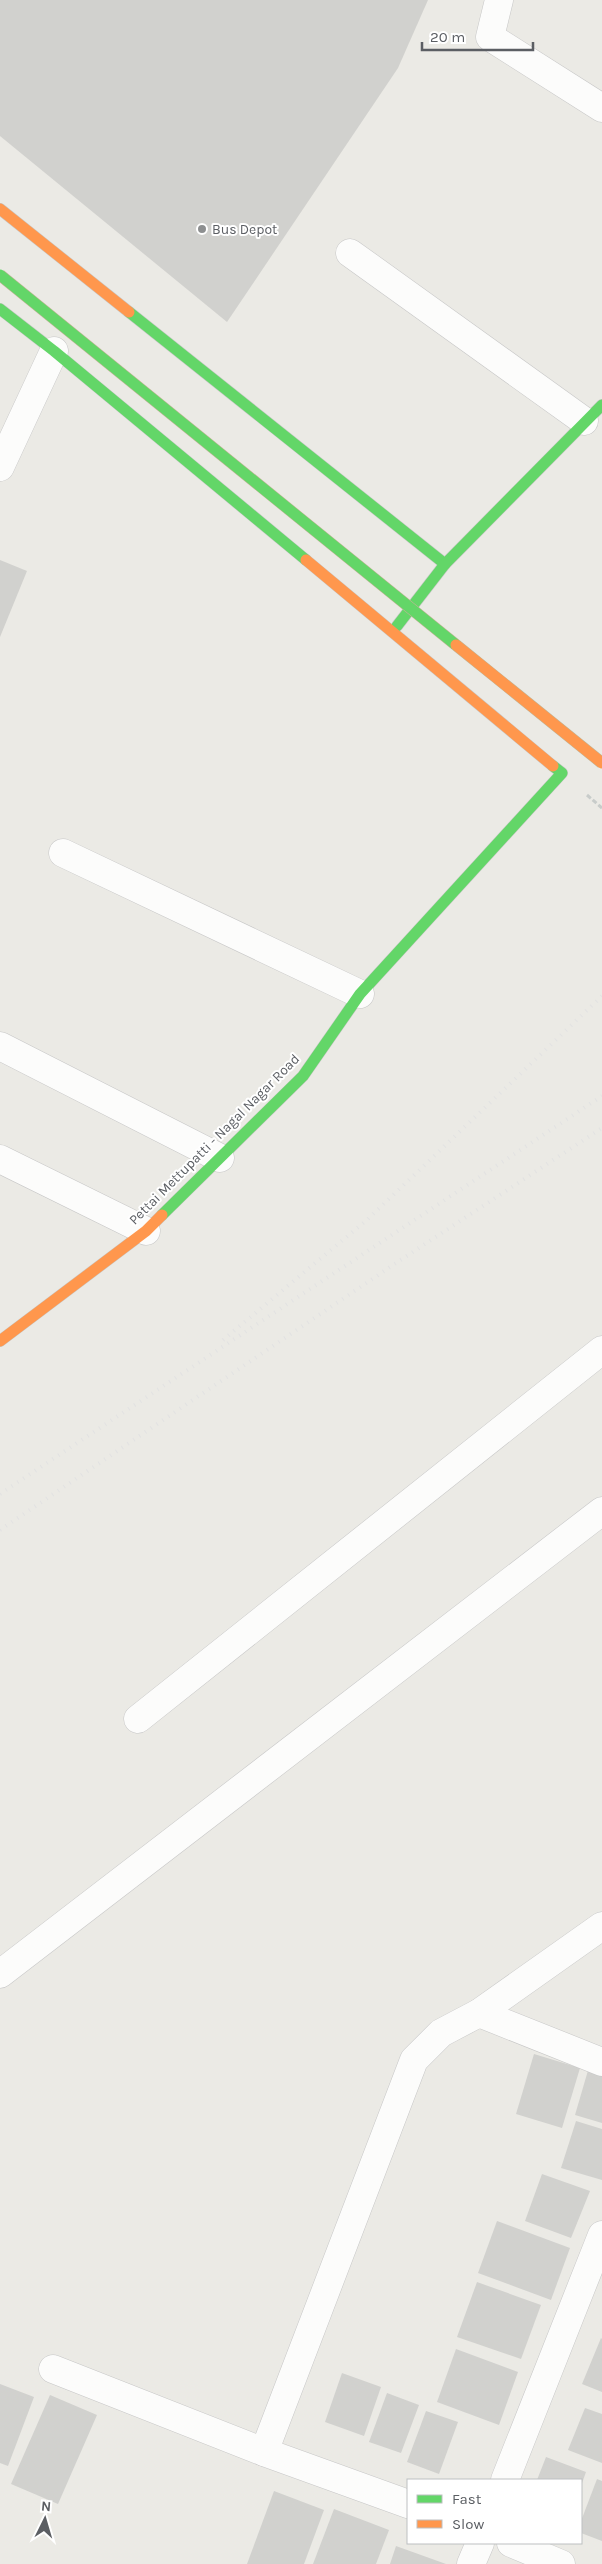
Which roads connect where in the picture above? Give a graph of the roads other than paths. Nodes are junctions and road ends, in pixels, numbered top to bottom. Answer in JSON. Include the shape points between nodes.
{"nodes":[{"id":1,"x":499,"y":0,"type":"edge"},
{"id":2,"x":602,"y":108,"type":"edge"},
{"id":3,"x":0,"y":210,"type":"edge"},
{"id":4,"x":350,"y":254,"type":"dead end"},
{"id":5,"x":0,"y":275,"type":"edge"},
{"id":6,"x":0,"y":309,"type":"edge"},
{"id":7,"x":54,"y":351,"type":"junction"},
{"id":8,"x":593,"y":413,"type":"edge"},
{"id":9,"x":0,"y":467,"type":"edge"},
{"id":10,"x":445,"y":564,"type":"junction"},
{"id":11,"x":392,"y":634,"type":"junction"},
{"id":12,"x":602,"y":763,"type":"edge"},
{"id":13,"x":63,"y":853,"type":"dead end"},
{"id":14,"x":360,"y":994,"type":"junction"},
{"id":15,"x":0,"y":1046,"type":"edge"},
{"id":16,"x":0,"y":1158,"type":"edge"},
{"id":17,"x":220,"y":1158,"type":"junction"},
{"id":18,"x":146,"y":1231,"type":"junction"},
{"id":19,"x":1,"y":1338,"type":"edge"},
{"id":20,"x":602,"y":1350,"type":"edge"},
{"id":21,"x":602,"y":1511,"type":"edge"},
{"id":22,"x":138,"y":1719,"type":"dead end"},
{"id":23,"x":602,"y":1926,"type":"edge"},
{"id":24,"x":0,"y":1974,"type":"edge"},
{"id":25,"x":480,"y":2013,"type":"junction"},
{"id":26,"x":602,"y":2062,"type":"edge"},
{"id":27,"x":602,"y":2235,"type":"edge"},
{"id":28,"x":53,"y":2369,"type":"dead end"},
{"id":29,"x":264,"y":2452,"type":"junction"},
{"id":30,"x":505,"y":2479,"type":"edge"},
{"id":31,"x":407,"y":2504,"type":"edge"},
{"id":32,"x":480,"y":2544,"type":"edge"},
{"id":33,"x":513,"y":2544,"type":"edge"},
{"id":34,"x":470,"y":2564,"type":"edge"},
{"id":35,"x":561,"y":2564,"type":"edge"}],
"edges":[{"from":1,"to":2,"type":"street","via":[[490,37]]},
{"from":3,"to":10,"type":"main road"},
{"from":4,"to":8,"type":"street"},
{"from":5,"to":12,"type":"main road","bridge":true},
{"from":6,"to":7,"type":"main road"},
{"from":7,"to":9,"type":"street"},
{"from":7,"to":11,"type":"main road"},
{"from":8,"to":10,"type":"main road"},
{"from":10,"to":11,"type":"main road"},
{"from":11,"to":14,"type":"main road","name":"Pettai Mettupatti - Nagal Nagar Road","via":[[562,773]]},
{"from":13,"to":14,"type":"street"},
{"from":14,"to":17,"type":"main road","name":"Pettai Mettupatti - Nagal Nagar Road","via":[[303,1076]]},
{"from":15,"to":17,"type":"street"},
{"from":16,"to":18,"type":"street"},
{"from":17,"to":18,"type":"main road","name":"Pettai Mettupatti - Nagal Nagar Road"},
{"from":18,"to":19,"type":"main road","name":"Pettai Mettupatti - Nagal Nagar Road"},
{"from":20,"to":22,"type":"street"},
{"from":21,"to":24,"type":"street"},
{"from":23,"to":25,"type":"street"},
{"from":25,"to":26,"type":"street"},
{"from":25,"to":29,"type":"street","via":[[441,2033],[414,2060]]},
{"from":27,"to":30,"type":"street"},
{"from":28,"to":29,"type":"street"},
{"from":29,"to":31,"type":"street"},
{"from":32,"to":34,"type":"street"},
{"from":33,"to":35,"type":"street"}]}
